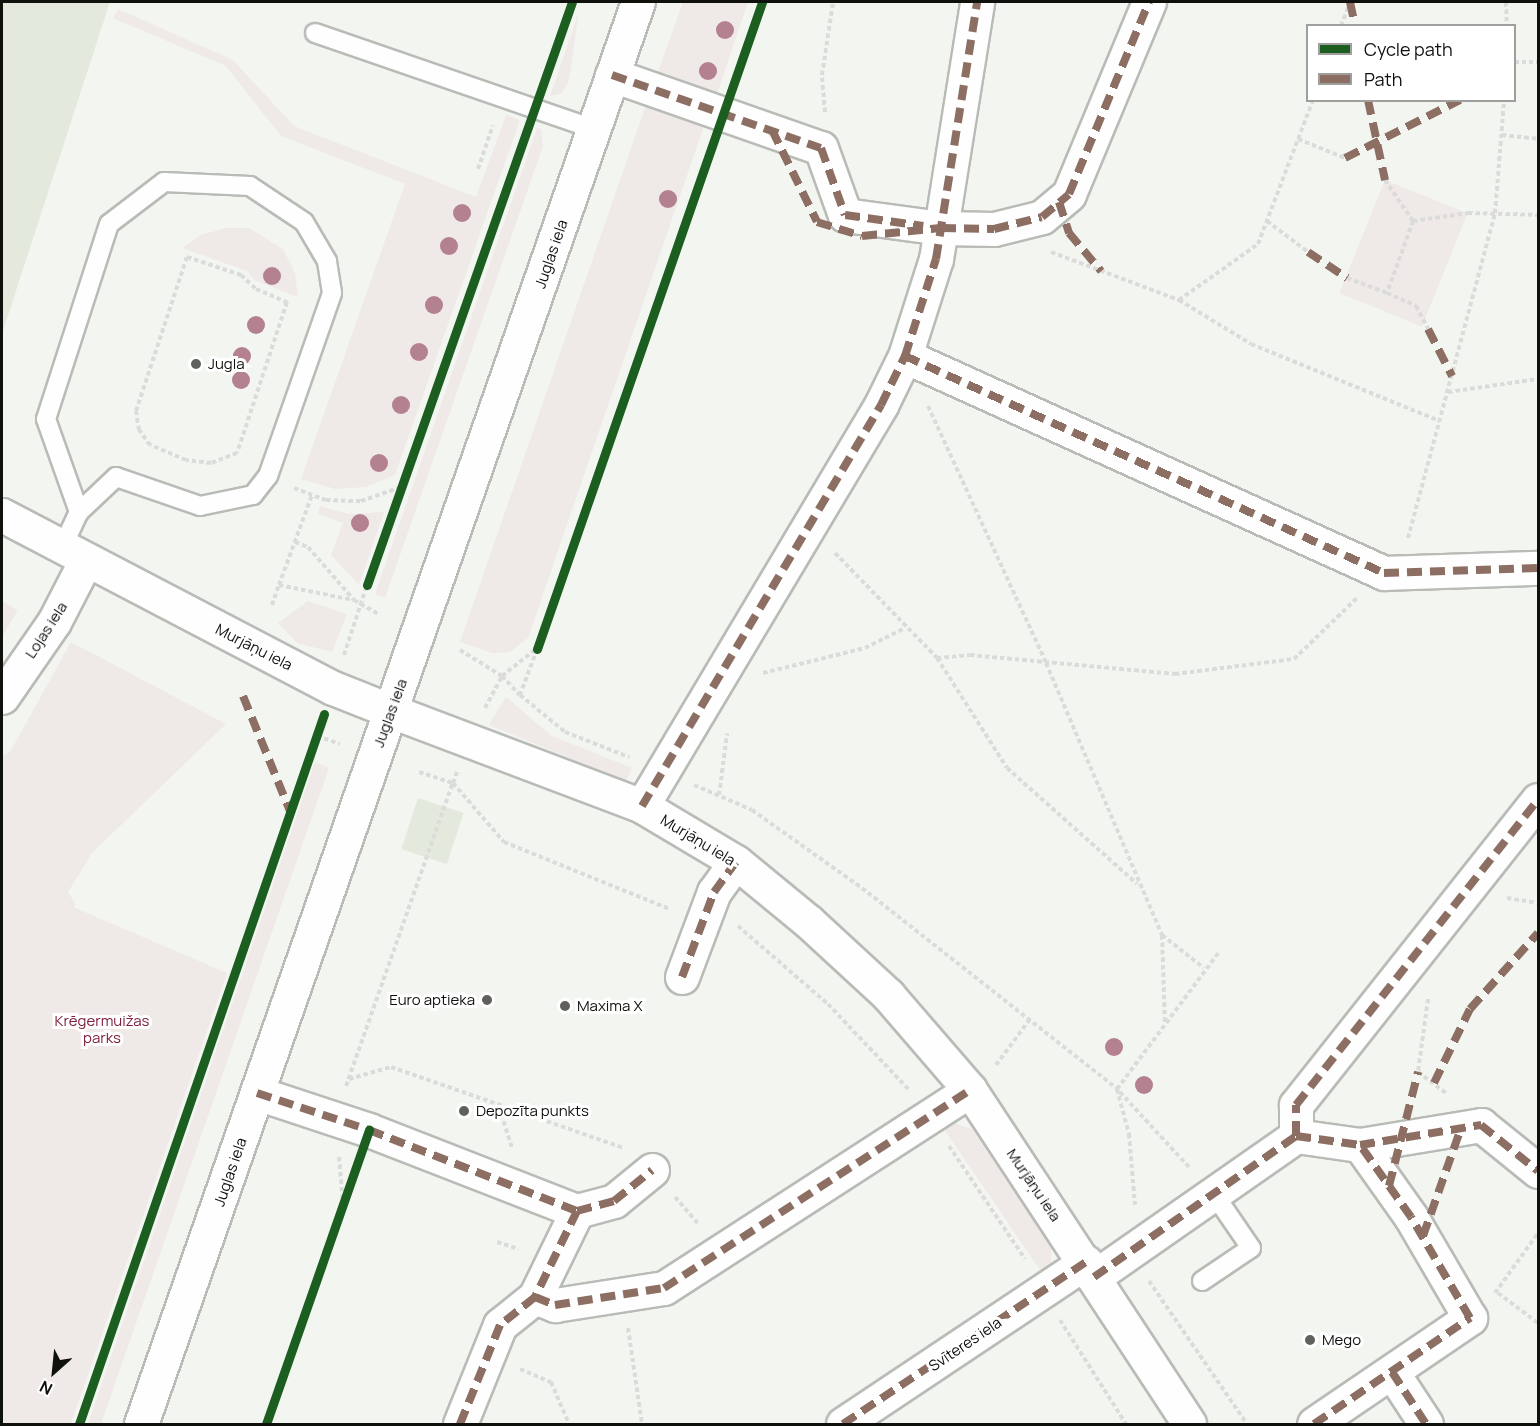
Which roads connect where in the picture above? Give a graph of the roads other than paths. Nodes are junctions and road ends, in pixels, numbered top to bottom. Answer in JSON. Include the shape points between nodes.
{"nodes":[{"id":1,"x":638,"y":2,"type":"edge"},
{"id":2,"x":977,"y":2,"type":"edge"},
{"id":3,"x":1149,"y":2,"type":"edge"},
{"id":4,"x":315,"y":33,"type":"dead end"},
{"id":5,"x":612,"y":75,"type":"junction"},
{"id":6,"x":594,"y":129,"type":"junction"},
{"id":7,"x":941,"y":228,"type":"junction"},
{"id":8,"x":905,"y":356,"type":"junction"},
{"id":9,"x":79,"y":512,"type":"junction"},
{"id":10,"x":2,"y":515,"type":"edge"},
{"id":11,"x":74,"y":554,"type":"junction"},
{"id":12,"x":1539,"y":568,"type":"edge"},
{"id":13,"x":2,"y":698,"type":"edge"},
{"id":14,"x":391,"y":711,"type":"junction"},
{"id":15,"x":1539,"y":800,"type":"edge"},
{"id":16,"x":642,"y":806,"type":"junction"},
{"id":17,"x":736,"y":862,"type":"junction"},
{"id":18,"x":682,"y":977,"type":"dead end"},
{"id":19,"x":970,"y":1090,"type":"junction"},
{"id":20,"x":257,"y":1093,"type":"junction"},
{"id":21,"x":1296,"y":1136,"type":"junction"},
{"id":22,"x":1360,"y":1145,"type":"junction"},
{"id":23,"x":651,"y":1170,"type":"road end"},
{"id":24,"x":1539,"y":1171,"type":"edge"},
{"id":25,"x":1214,"y":1194,"type":"junction"},
{"id":26,"x":577,"y":1210,"type":"junction"},
{"id":27,"x":1090,"y":1270,"type":"junction"},
{"id":28,"x":1202,"y":1281,"type":"dead end"},
{"id":29,"x":535,"y":1297,"type":"junction"},
{"id":30,"x":1392,"y":1372,"type":"junction"},
{"id":31,"x":141,"y":1425,"type":"edge"},
{"id":32,"x":460,"y":1425,"type":"edge"},
{"id":33,"x":843,"y":1425,"type":"edge"},
{"id":34,"x":1189,"y":1425,"type":"edge"},
{"id":35,"x":1314,"y":1425,"type":"edge"},
{"id":36,"x":1426,"y":1425,"type":"edge"}],
"edges":[{"from":1,"to":5,"type":"street","name":"Juglas iela"},
{"from":2,"to":7,"type":"street"},
{"from":3,"to":7,"type":"street","via":[[1069,194],[1042,217],[994,229]]},
{"from":4,"to":6,"type":"lane"},
{"from":5,"to":6,"type":"street","name":"Juglas iela"},
{"from":5,"to":7,"type":"street","via":[[821,148],[845,215]]},
{"from":6,"to":14,"type":"street","name":"Juglas iela"},
{"from":7,"to":8,"type":"street"},
{"from":8,"to":12,"type":"street","via":[[1391,573]]},
{"from":8,"to":16,"type":"street","via":[[882,405]]},
{"from":9,"to":9,"type":"lane","via":[[45,419],[109,224],[164,182],[250,186],[304,222],[327,261],[332,294],[268,476],[253,495],[200,506],[116,477]]},
{"from":9,"to":11,"type":"lane"},
{"from":10,"to":11,"type":"street","name":"Murjāņu iela"},
{"from":11,"to":13,"type":"street","name":"Lojas iela","via":[[54,622]]},
{"from":11,"to":14,"type":"street","name":"Murjāņu iela","via":[[333,688]]},
{"from":14,"to":16,"type":"street","name":"Murjāņu iela"},
{"from":14,"to":20,"type":"street","name":"Juglas iela"},
{"from":15,"to":21,"type":"street","via":[[1296,1105]]},
{"from":16,"to":17,"type":"street","name":"Murjāņu iela"},
{"from":17,"to":18,"type":"street","via":[[714,891]]},
{"from":17,"to":19,"type":"street","name":"Murjāņu iela","via":[[888,995]]},
{"from":19,"to":27,"type":"street","name":"Murjāņu iela"},
{"from":19,"to":29,"type":"street","via":[[664,1288],[555,1305]]},
{"from":20,"to":26,"type":"street"},
{"from":20,"to":31,"type":"street","name":"Juglas iela"},
{"from":21,"to":22,"type":"street"},
{"from":21,"to":25,"type":"street","name":"Svīteres iela"},
{"from":22,"to":24,"type":"street","via":[[1481,1125]]},
{"from":22,"to":30,"type":"street","via":[[1411,1217],[1470,1318]]},
{"from":23,"to":26,"type":"street","via":[[614,1202]]},
{"from":25,"to":27,"type":"street","name":"Svīteres iela"},
{"from":25,"to":28,"type":"lane","via":[[1251,1248]]},
{"from":26,"to":29,"type":"street"},
{"from":27,"to":33,"type":"street","name":"Svīteres iela","via":[[1042,1292]]},
{"from":27,"to":34,"type":"street","name":"Murjāņu iela"},
{"from":29,"to":32,"type":"street","via":[[500,1325]]},
{"from":30,"to":35,"type":"street"},
{"from":30,"to":36,"type":"street"}]}
